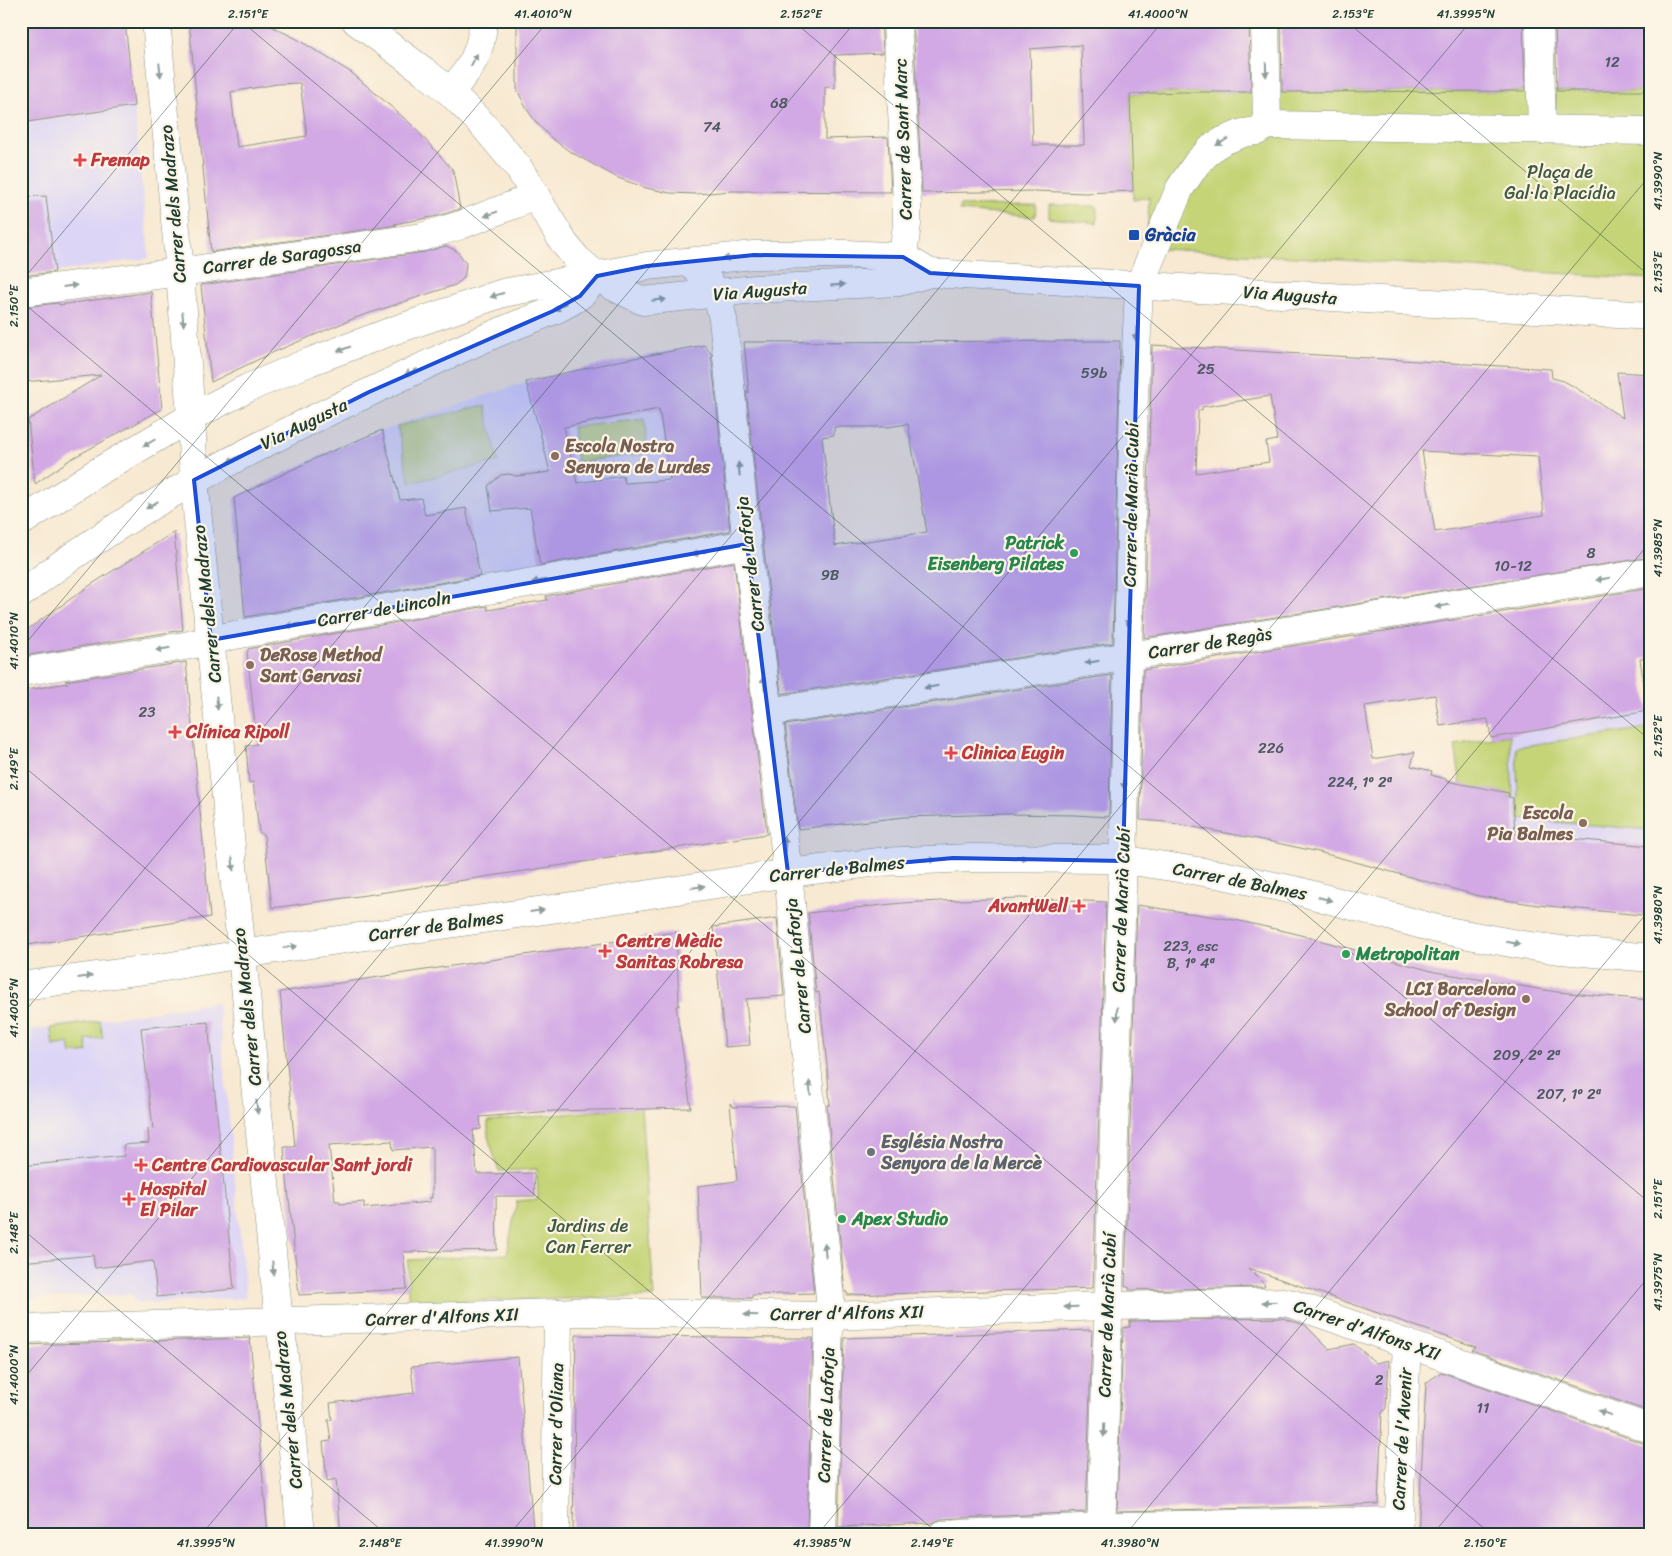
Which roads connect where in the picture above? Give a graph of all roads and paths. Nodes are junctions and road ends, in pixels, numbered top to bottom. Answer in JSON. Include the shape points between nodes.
{"nodes":[{"id":1,"x":156,"y":21,"type":"edge"},
{"id":2,"x":356,"y":21,"type":"edge"},
{"id":3,"x":483,"y":21,"type":"edge"},
{"id":4,"x":897,"y":21,"type":"edge"},
{"id":5,"x":1264,"y":21,"type":"edge"},
{"id":6,"x":1539,"y":21,"type":"edge"},
{"id":7,"x":450,"y":92,"type":"junction"},
{"id":8,"x":1268,"y":125,"type":"junction"},
{"id":9,"x":1542,"y":130,"type":"junction"},
{"id":10,"x":1651,"y":131,"type":"edge"},
{"id":11,"x":536,"y":196,"type":"junction"},
{"id":12,"x":903,"y":257,"type":"junction"},
{"id":13,"x":689,"y":262,"type":"junction"},
{"id":14,"x":180,"y":272,"type":"junction"},
{"id":15,"x":930,"y":273,"type":"junction"},
{"id":16,"x":597,"y":276,"type":"junction"},
{"id":17,"x":1139,"y":286,"type":"junction"},
{"id":18,"x":21,"y":292,"type":"edge"},
{"id":19,"x":717,"y":294,"type":"junction"},
{"id":20,"x":1651,"y":316,"type":"edge"},
{"id":21,"x":191,"y":417,"type":"junction"},
{"id":22,"x":194,"y":480,"type":"junction"},
{"id":23,"x":21,"y":522,"type":"edge"},
{"id":24,"x":747,"y":544,"type":"junction"},
{"id":25,"x":1651,"y":572,"type":"edge"},
{"id":26,"x":21,"y":594,"type":"edge"},
{"id":27,"x":211,"y":640,"type":"junction"},
{"id":28,"x":1127,"y":657,"type":"junction"},
{"id":29,"x":21,"y":672,"type":"edge"},
{"id":30,"x":768,"y":712,"type":"junction"},
{"id":31,"x":1122,"y":861,"type":"junction"},
{"id":32,"x":788,"y":873,"type":"junction"},
{"id":33,"x":242,"y":954,"type":"junction"},
{"id":34,"x":1651,"y":958,"type":"edge"},
{"id":35,"x":21,"y":986,"type":"edge"},
{"id":36,"x":1108,"y":1306,"type":"junction"},
{"id":37,"x":558,"y":1313,"type":"junction"},
{"id":38,"x":830,"y":1316,"type":"junction"},
{"id":39,"x":279,"y":1321,"type":"junction"},
{"id":40,"x":21,"y":1329,"type":"edge"},
{"id":41,"x":1407,"y":1343,"type":"junction"},
{"id":42,"x":1651,"y":1430,"type":"edge"},
{"id":43,"x":1398,"y":1528,"type":"edge"},
{"id":44,"x":1101,"y":1530,"type":"edge"},
{"id":45,"x":301,"y":1535,"type":"edge"},
{"id":46,"x":555,"y":1535,"type":"edge"},
{"id":47,"x":822,"y":1535,"type":"edge"},
{"id":48,"x":942,"y":1535,"type":"edge"}],
"edges":[{"from":1,"to":14,"type":"street","name":"Carrer dels Madrazo","one_way":true},
{"from":2,"to":7,"type":"street","via":[[396,48]]},
{"from":7,"to":3,"type":"street","one_way":true,"via":[[464,77],[477,54]]},
{"from":4,"to":12,"type":"street","name":"Carrer de Sant Marc","via":[[907,202]]},
{"from":5,"to":8,"type":"street","one_way":true},
{"from":6,"to":9,"type":"street"},
{"from":7,"to":11,"type":"street","via":[[518,167]]},
{"from":8,"to":9,"type":"street"},
{"from":8,"to":17,"type":"street","one_way":true,"via":[[1223,141],[1197,163],[1180,188]]},
{"from":9,"to":10,"type":"street"},
{"from":11,"to":14,"type":"street","name":"Carrer de Saragossa","one_way":true,"via":[[422,237]]},
{"from":11,"to":16,"type":"street","via":[[564,243]]},
{"from":12,"to":13,"type":"street","name":"Via Augusta","one_way":true,"via":[[754,255]]},
{"from":12,"to":15,"type":"street","name":"Via Augusta"},
{"from":13,"to":16,"type":"street","name":"Via Augusta"},
{"from":13,"to":19,"type":"street","name":"Carrer de Laforja","via":[[703,274]]},
{"from":18,"to":14,"type":"street","name":"Carrer de Saragossa","one_way":true},
{"from":14,"to":21,"type":"street","name":"Carrer dels Madrazo","one_way":true},
{"from":15,"to":17,"type":"street","name":"Via Augusta"},
{"from":19,"to":15,"type":"street","name":"Via Augusta","one_way":true,"via":[[899,282]]},
{"from":16,"to":19,"type":"street","name":"Via Augusta","one_way":true,"via":[[643,301]]},
{"from":16,"to":21,"type":"street","name":"Via Augusta","one_way":true,"via":[[503,293],[392,330],[248,388]]},
{"from":16,"to":22,"type":"street","name":"Via Augusta","one_way":true,"via":[[580,296],[553,311],[289,430]]},
{"from":17,"to":20,"type":"street","name":"Via Augusta"},
{"from":17,"to":28,"type":"street","name":"Carrer de Marià Cubí","one_way":true},
{"from":24,"to":19,"type":"street","name":"Carrer de Laforja","one_way":true,"via":[[724,319]]},
{"from":21,"to":22,"type":"street","name":"Carrer dels Madrazo"},
{"from":21,"to":23,"type":"street","name":"Via Augusta","one_way":true},
{"from":22,"to":26,"type":"street","name":"Via Augusta","one_way":true,"via":[[139,513]]},
{"from":22,"to":27,"type":"street","name":"Carrer dels Madrazo"},
{"from":24,"to":27,"type":"street","name":"Carrer de Lincoln","one_way":true},
{"from":30,"to":24,"type":"street","name":"Carrer de Laforja","one_way":true},
{"from":25,"to":28,"type":"street","name":"Carrer de Regàs","one_way":true},
{"from":27,"to":29,"type":"street","name":"Carrer de Lincoln","one_way":true},
{"from":27,"to":33,"type":"street","name":"Carrer dels Madrazo","one_way":true},
{"from":28,"to":30,"type":"street","name":"Carrer de Regàs","one_way":true},
{"from":28,"to":31,"type":"street","name":"Carrer de Marià Cubí","one_way":true},
{"from":32,"to":30,"type":"street","name":"Carrer de Laforja","one_way":true},
{"from":32,"to":31,"type":"street","name":"Carrer de Balmes","one_way":true,"via":[[880,862],[953,858]]},
{"from":31,"to":34,"type":"street","name":"Carrer de Balmes","one_way":true,"via":[[1223,875],[1298,891],[1437,929],[1522,945]]},
{"from":31,"to":36,"type":"street","name":"Carrer de Marià Cubí","one_way":true},
{"from":33,"to":32,"type":"street","name":"Carrer de Balmes","one_way":true},
{"from":38,"to":32,"type":"street","name":"Carrer de Laforja","one_way":true},
{"from":35,"to":33,"type":"street","name":"Carrer de Balmes","one_way":true},
{"from":33,"to":39,"type":"street","name":"Carrer dels Madrazo","one_way":true},
{"from":36,"to":38,"type":"street","name":"Carrer d'Alfons XII","one_way":true},
{"from":41,"to":36,"type":"street","name":"Carrer d'Alfons XII","one_way":true,"via":[[1283,1302]]},
{"from":36,"to":44,"type":"street","name":"Carrer de Marià Cubí","one_way":true},
{"from":38,"to":37,"type":"street","name":"Carrer d'Alfons XII","one_way":true},
{"from":37,"to":39,"type":"street","name":"Carrer d'Alfons XII"},
{"from":37,"to":46,"type":"street","name":"Carrer d'Oliana"},
{"from":38,"to":47,"type":"street","name":"Carrer de Laforja"},
{"from":39,"to":40,"type":"street","name":"Carrer d'Alfons XII"},
{"from":39,"to":45,"type":"street","name":"Carrer dels Madrazo"},
{"from":42,"to":41,"type":"street","name":"Carrer d'Alfons XII","one_way":true},
{"from":41,"to":43,"type":"street","name":"Carrer de l'Avenir"},
{"from":43,"to":44,"type":"street"},
{"from":44,"to":48,"type":"street"}]}
